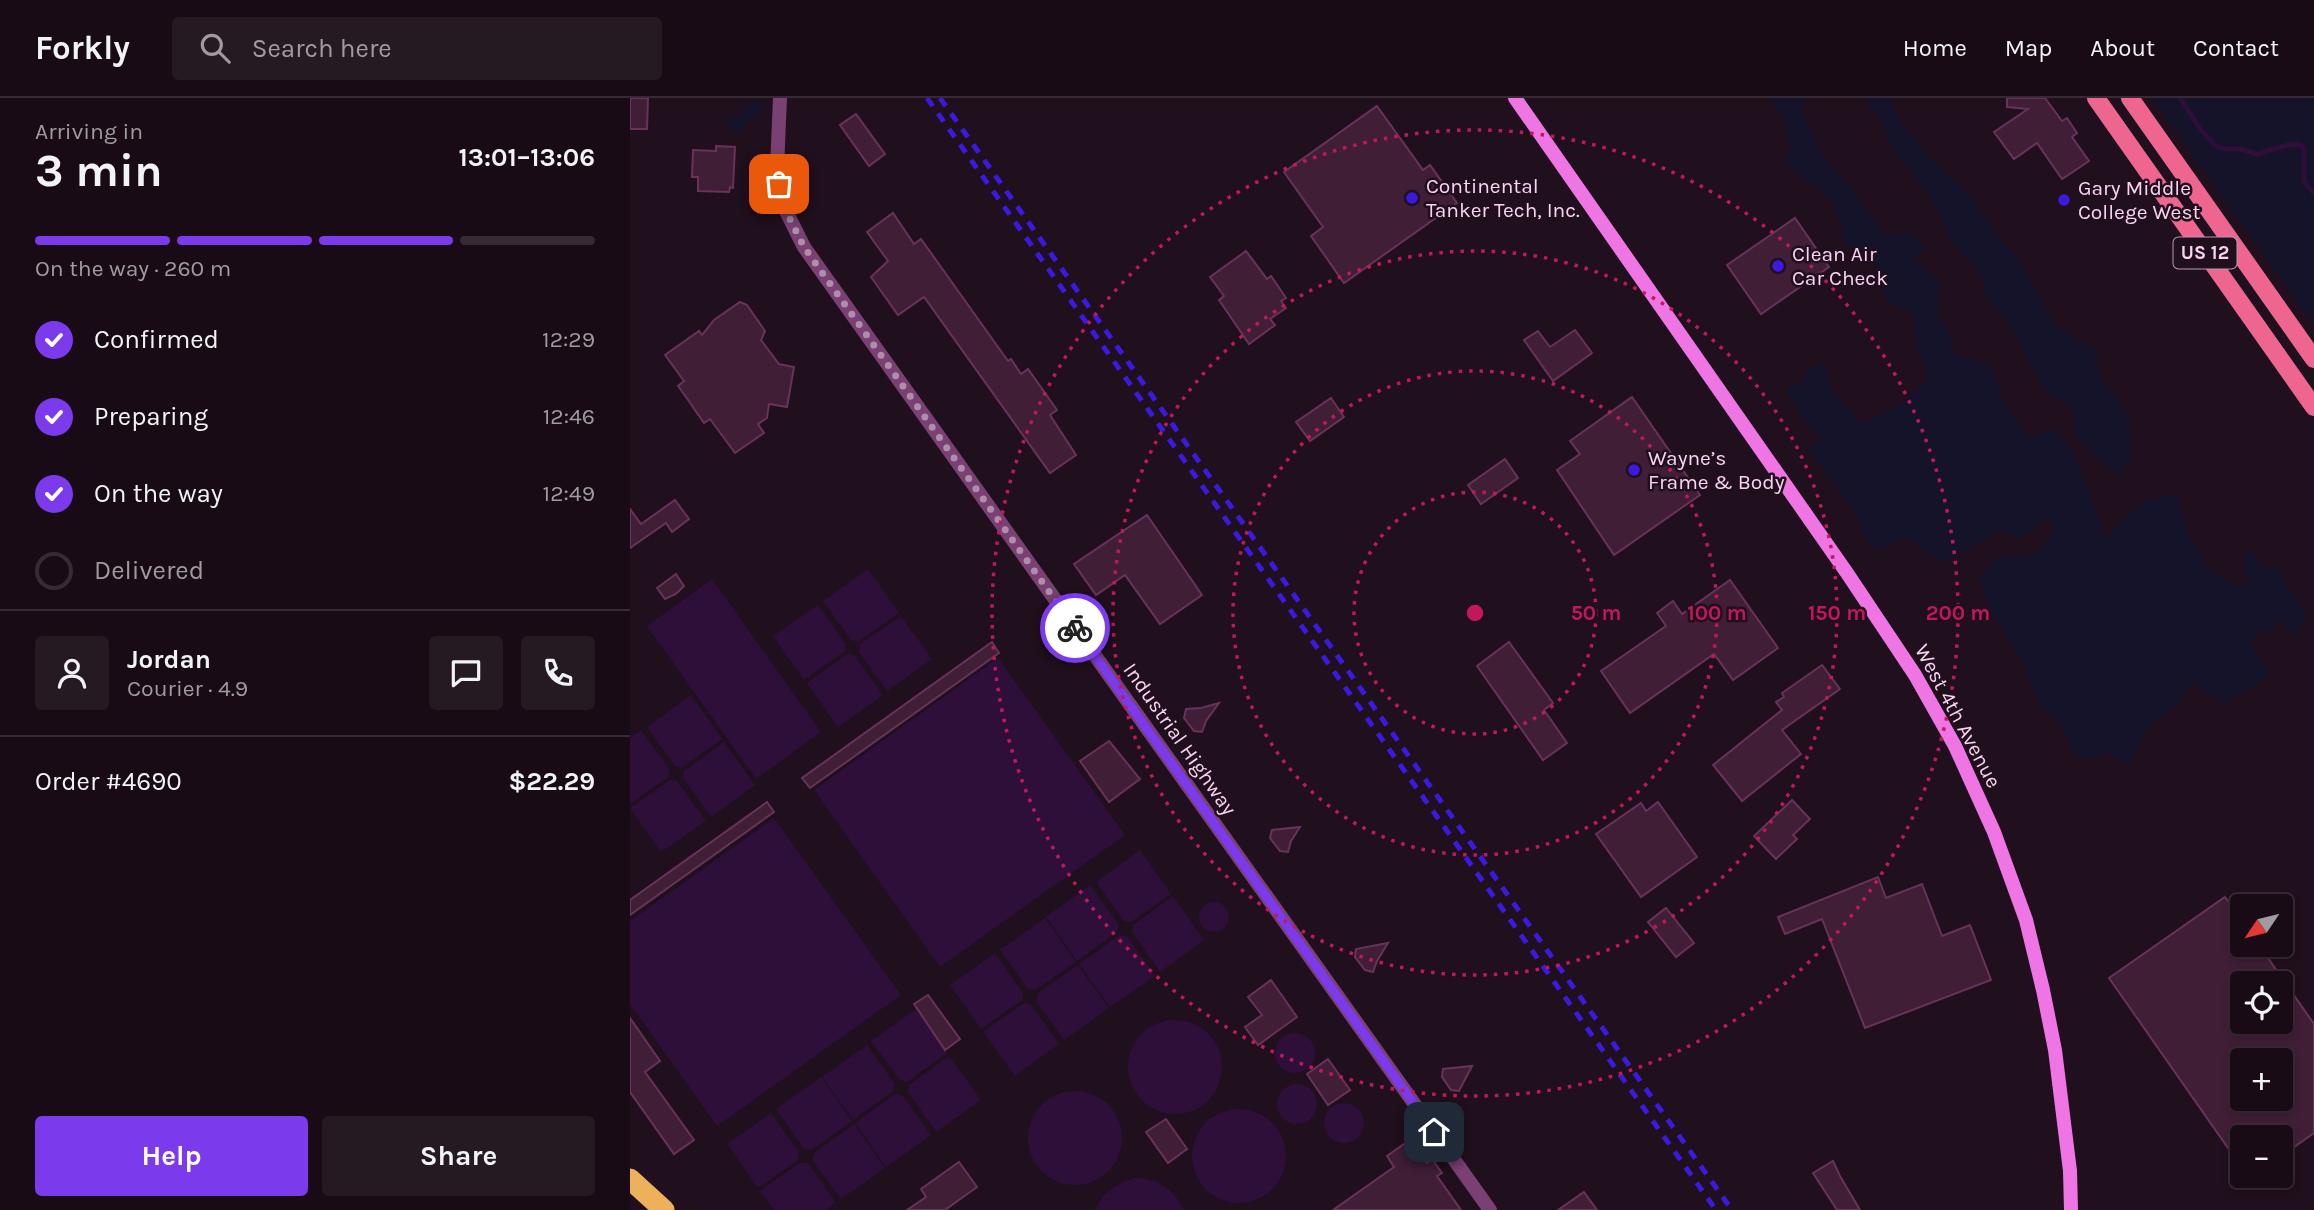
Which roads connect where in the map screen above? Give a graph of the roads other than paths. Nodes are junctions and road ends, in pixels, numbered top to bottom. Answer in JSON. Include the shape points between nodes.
{"nodes":[{"id":1,"x":780,"y":98,"type":"edge"},
{"id":2,"x":1515,"y":98,"type":"edge"},
{"id":3,"x":2096,"y":98,"type":"edge"},
{"id":4,"x":2130,"y":98,"type":"edge"},
{"id":5,"x":2285,"y":318,"type":"junction"},
{"id":6,"x":2263,"y":335,"type":"junction"},
{"id":7,"x":2314,"y":359,"type":"edge"},
{"id":8,"x":2314,"y":407,"type":"edge"},
{"id":9,"x":630,"y":1180,"type":"edge"},
{"id":10,"x":664,"y":1210,"type":"edge"},
{"id":11,"x":1490,"y":1210,"type":"edge"},
{"id":12,"x":2071,"y":1210,"type":"edge"}],
"edges":[{"from":1,"to":11,"type":"street","name":"Industrial Highway","via":[[780,199],[804,247]]},
{"from":2,"to":12,"type":"main road","name":"West 4th Avenue","via":[[1847,573],[1915,675],[1955,746],[1994,832],[2026,920],[2055,1050]]},
{"from":3,"to":6,"type":"main road","number":"US 12"},
{"from":4,"to":5,"type":"main road","number":"US 12"},
{"from":5,"to":6,"type":"main road"},
{"from":5,"to":7,"type":"main road","number":"US 12"},
{"from":6,"to":8,"type":"main road","number":"US 12"},
{"from":9,"to":10,"type":"highway"}]}
